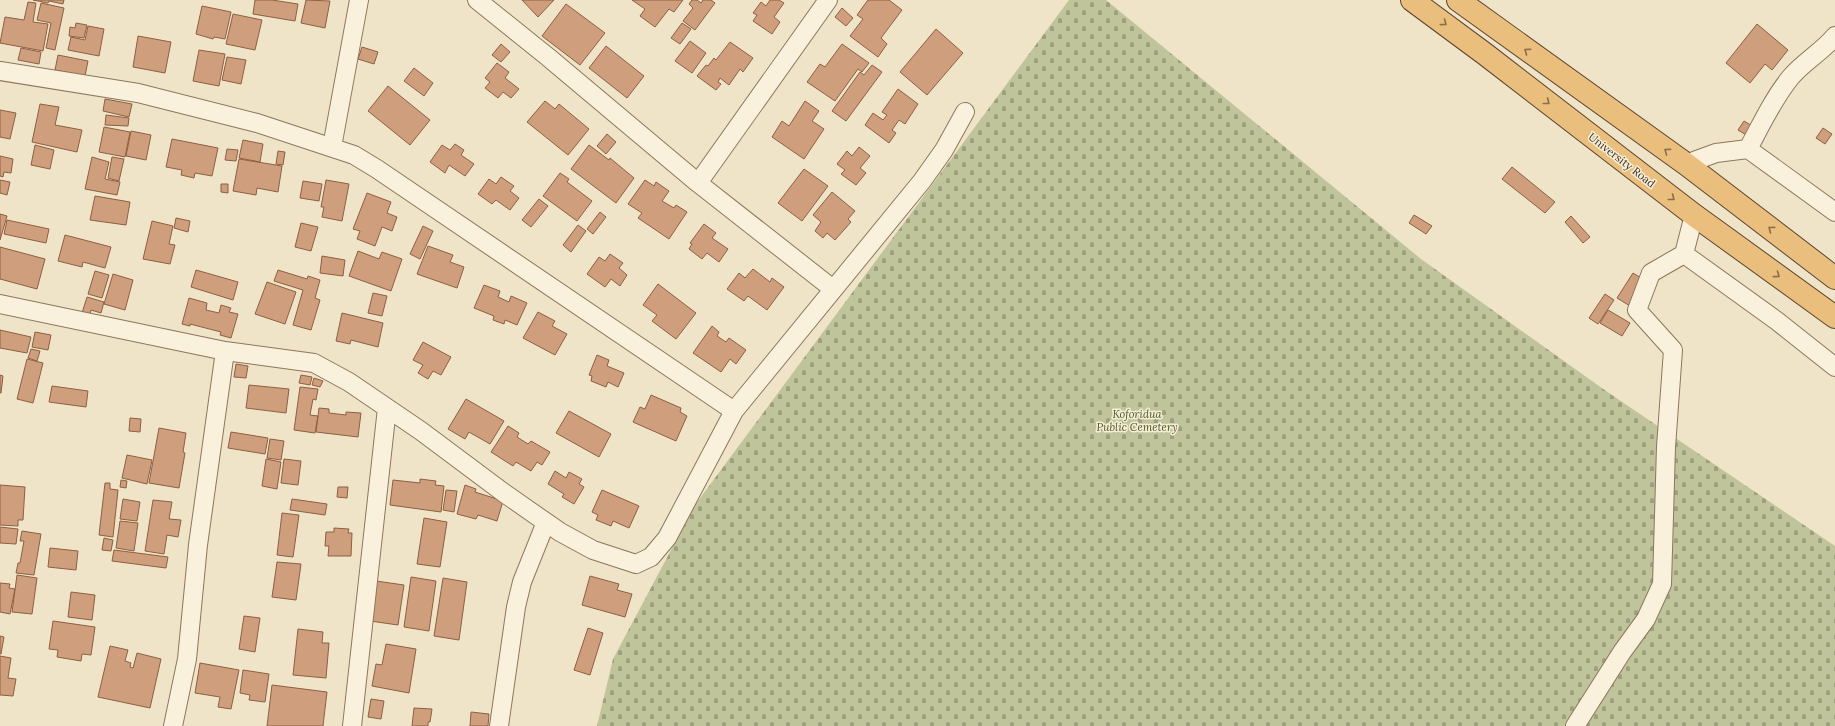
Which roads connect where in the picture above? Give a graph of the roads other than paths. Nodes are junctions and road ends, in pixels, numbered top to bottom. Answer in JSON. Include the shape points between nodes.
{"nodes":[{"id":1,"x":359,"y":0,"type":"edge"},
{"id":2,"x":477,"y":0,"type":"edge"},
{"id":3,"x":828,"y":0,"type":"edge"},
{"id":4,"x":1412,"y":0,"type":"edge"},
{"id":5,"x":1458,"y":0,"type":"edge"},
{"id":6,"x":1835,"y":36,"type":"edge"},
{"id":7,"x":0,"y":71,"type":"edge"},
{"id":8,"x":964,"y":112,"type":"dead end"},
{"id":9,"x":332,"y":147,"type":"junction"},
{"id":10,"x":1748,"y":149,"type":"junction"},
{"id":11,"x":1686,"y":164,"type":"junction"},
{"id":12,"x":698,"y":183,"type":"junction"},
{"id":13,"x":1835,"y":212,"type":"edge"},
{"id":14,"x":1694,"y":215,"type":"junction"},
{"id":15,"x":1684,"y":254,"type":"junction"},
{"id":16,"x":1835,"y":278,"type":"edge"},
{"id":17,"x":833,"y":289,"type":"junction"},
{"id":18,"x":0,"y":304,"type":"edge"},
{"id":19,"x":1835,"y":317,"type":"edge"},
{"id":20,"x":225,"y":351,"type":"junction"},
{"id":21,"x":1835,"y":367,"type":"edge"},
{"id":22,"x":387,"y":408,"type":"junction"},
{"id":23,"x":734,"y":411,"type":"junction"},
{"id":24,"x":546,"y":522,"type":"junction"},
{"id":25,"x":173,"y":726,"type":"edge"},
{"id":26,"x":352,"y":726,"type":"edge"},
{"id":27,"x":499,"y":726,"type":"edge"},
{"id":28,"x":1575,"y":726,"type":"edge"}],
"edges":[{"from":1,"to":9,"type":"street"},
{"from":2,"to":12,"type":"street"},
{"from":3,"to":12,"type":"street"},
{"from":4,"to":14,"type":"highway","name":"University Road","one_way":true},
{"from":11,"to":5,"type":"highway","one_way":true},
{"from":6,"to":10,"type":"street","via":[[1791,77]]},
{"from":7,"to":9,"type":"street","via":[[138,93],[257,123]]},
{"from":8,"to":17,"type":"street","via":[[944,150],[922,181]]},
{"from":9,"to":23,"type":"street","via":[[354,155],[377,169]]},
{"from":10,"to":11,"type":"street","via":[[1716,153]]},
{"from":10,"to":13,"type":"street"},
{"from":16,"to":11,"type":"highway","one_way":true},
{"from":12,"to":17,"type":"street"},
{"from":14,"to":15,"type":"street"},
{"from":14,"to":19,"type":"highway","name":"University Road","one_way":true},
{"from":15,"to":21,"type":"street","via":[[1777,320]]},
{"from":15,"to":28,"type":"street","via":[[1651,273],[1637,310],[1673,350],[1666,447],[1662,584],[1646,619]]},
{"from":17,"to":23,"type":"street"},
{"from":18,"to":20,"type":"street"},
{"from":20,"to":22,"type":"street","via":[[314,363],[349,382]]},
{"from":20,"to":25,"type":"street","via":[[198,545],[187,659]]},
{"from":22,"to":24,"type":"street"},
{"from":22,"to":26,"type":"street"},
{"from":23,"to":24,"type":"street","via":[[667,538],[651,557],[636,564],[593,550]]},
{"from":24,"to":27,"type":"street","via":[[522,582],[516,607]]}]}
